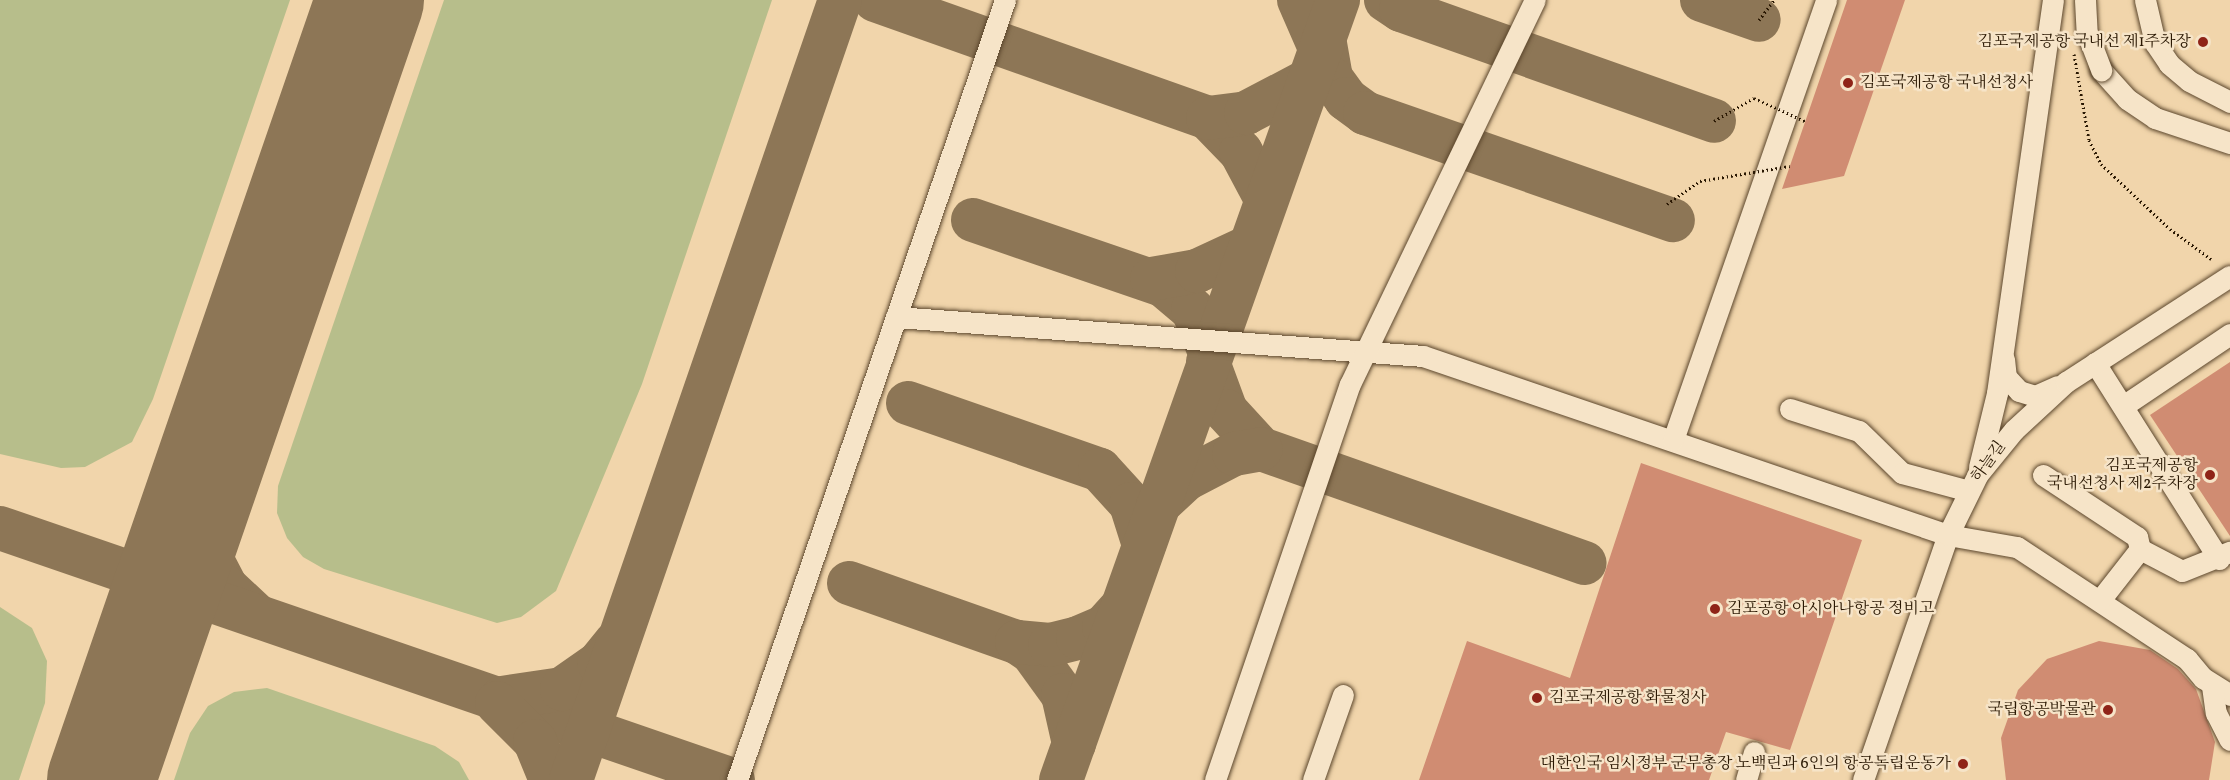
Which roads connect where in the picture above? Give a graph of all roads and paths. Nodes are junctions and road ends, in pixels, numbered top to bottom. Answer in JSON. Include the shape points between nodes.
{"nodes":[{"id":1,"x":1005,"y":0,"type":"edge"},
{"id":2,"x":1535,"y":0,"type":"edge"},
{"id":3,"x":1773,"y":0,"type":"edge"},
{"id":4,"x":1826,"y":0,"type":"edge"},
{"id":5,"x":2053,"y":0,"type":"edge"},
{"id":6,"x":2085,"y":0,"type":"edge"},
{"id":7,"x":2145,"y":0,"type":"edge"},
{"id":8,"x":1759,"y":20,"type":"dead end"},
{"id":9,"x":2074,"y":44,"type":"dead end"},
{"id":10,"x":2230,"y":102,"type":"edge"},
{"id":11,"x":1714,"y":121,"type":"dead end"},
{"id":12,"x":1805,"y":121,"type":"dead end"},
{"id":13,"x":2230,"y":143,"type":"edge"},
{"id":14,"x":1790,"y":165,"type":"dead end"},
{"id":15,"x":1667,"y":204,"type":"dead end"},
{"id":16,"x":2211,"y":259,"type":"dead end"},
{"id":17,"x":2230,"y":276,"type":"edge"},
{"id":18,"x":896,"y":317,"type":"junction"},
{"id":19,"x":2230,"y":334,"type":"edge"},
{"id":20,"x":1366,"y":351,"type":"junction"},
{"id":21,"x":2003,"y":353,"type":"junction"},
{"id":22,"x":2095,"y":363,"type":"junction"},
{"id":23,"x":2066,"y":382,"type":"junction"},
{"id":24,"x":2123,"y":406,"type":"junction"},
{"id":25,"x":1790,"y":409,"type":"dead end"},
{"id":26,"x":1673,"y":440,"type":"junction"},
{"id":27,"x":2043,"y":475,"type":"dead end"},
{"id":28,"x":1973,"y":483,"type":"junction"},
{"id":29,"x":1948,"y":534,"type":"junction"},
{"id":30,"x":2140,"y":549,"type":"junction"},
{"id":31,"x":2224,"y":555,"type":"edge"},
{"id":32,"x":2100,"y":600,"type":"junction"},
{"id":33,"x":2221,"y":691,"type":"edge"},
{"id":34,"x":1343,"y":695,"type":"dead end"},
{"id":35,"x":2230,"y":740,"type":"edge"},
{"id":36,"x":1754,"y":752,"type":"dead end"},
{"id":37,"x":736,"y":780,"type":"edge"},
{"id":38,"x":1215,"y":780,"type":"edge"},
{"id":39,"x":1313,"y":780,"type":"edge"},
{"id":40,"x":1746,"y":780,"type":"edge"},
{"id":41,"x":1863,"y":780,"type":"edge"}],
"edges":[{"from":1,"to":18,"type":"lane"},
{"from":2,"to":20,"type":"lane"},
{"from":3,"to":8,"type":"path"},
{"from":4,"to":26,"type":"lane"},
{"from":5,"to":21,"type":"lane"},
{"from":6,"to":13,"type":"lane","bridge":true,"via":[[2087,33],[2101,70],[2127,99],[2155,118]]},
{"from":7,"to":10,"type":"lane","via":[[2151,32],[2169,64],[2188,81]]},
{"from":9,"to":16,"type":"path","via":[[2089,140],[2101,164],[2170,229]]},
{"from":11,"to":12,"type":"path","bridge":true,"via":[[1754,98]]},
{"from":14,"to":15,"type":"path","bridge":true,"via":[[1700,182]]},
{"from":17,"to":22,"type":"lane","name":"하늘길"},
{"from":18,"to":20,"type":"lane"},
{"from":18,"to":37,"type":"lane"},
{"from":19,"to":24,"type":"lane"},
{"from":20,"to":26,"type":"lane","via":[[1424,356]]},
{"from":20,"to":38,"type":"lane","via":[[1318,469]]},
{"from":21,"to":23,"type":"lane","via":[[2007,377],[2019,391],[2035,396]]},
{"from":21,"to":28,"type":"lane"},
{"from":22,"to":23,"type":"lane","name":"하늘길"},
{"from":22,"to":24,"type":"lane"},
{"from":23,"to":28,"type":"lane","name":"하늘길","via":[[2014,430]]},
{"from":24,"to":31,"type":"lane","via":[[2175,489]]},
{"from":25,"to":28,"type":"lane","via":[[1859,431],[1902,473]]},
{"from":26,"to":29,"type":"lane"},
{"from":27,"to":30,"type":"lane","via":[[2127,528],[2137,537]]},
{"from":28,"to":29,"type":"lane","name":"하늘길"},
{"from":29,"to":32,"type":"lane","via":[[2018,547]]},
{"from":29,"to":41,"type":"lane","name":"하늘길"},
{"from":30,"to":31,"type":"lane","via":[[2182,571]]},
{"from":30,"to":32,"type":"lane"},
{"from":32,"to":33,"type":"lane","via":[[2187,658]]},
{"from":33,"to":35,"type":"lane","via":[[2216,713]]},
{"from":34,"to":39,"type":"lane"},
{"from":36,"to":40,"type":"lane"}]}
